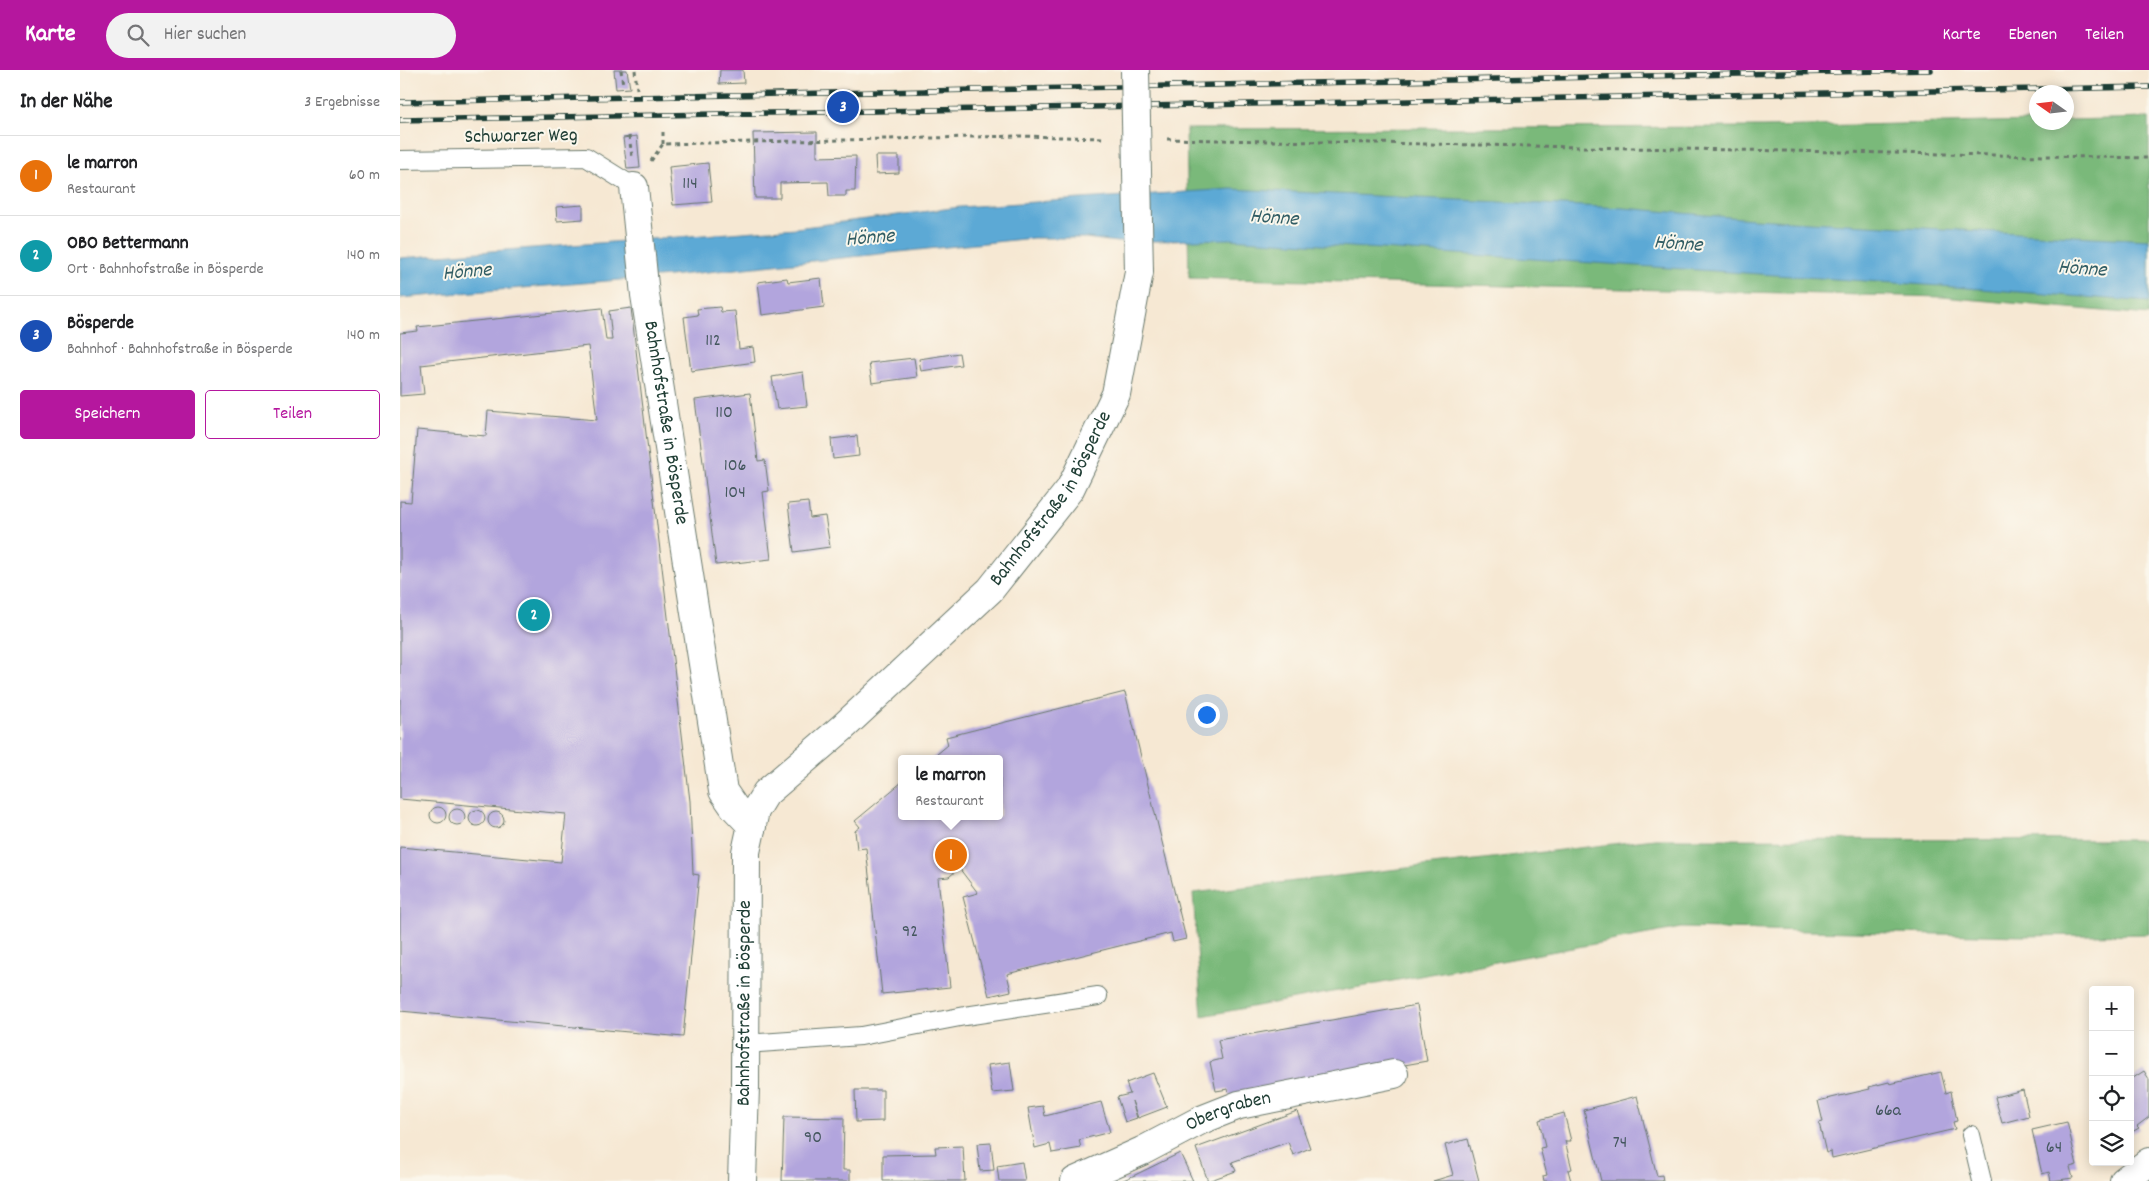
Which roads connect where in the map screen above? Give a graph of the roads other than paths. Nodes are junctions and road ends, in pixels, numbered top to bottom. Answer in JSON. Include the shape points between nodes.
{"nodes":[{"id":1,"x":1135,"y":70,"type":"edge"},
{"id":2,"x":400,"y":160,"type":"edge"},
{"id":3,"x":634,"y":187,"type":"joint"},
{"id":4,"x":752,"y":826,"type":"junction"},
{"id":5,"x":1098,"y":996,"type":"dead end"},
{"id":6,"x":745,"y":1044,"type":"junction"},
{"id":7,"x":1394,"y":1074,"type":"dead end"},
{"id":8,"x":1971,"y":1135,"type":"dead end"},
{"id":9,"x":2149,"y":1162,"type":"edge"},
{"id":10,"x":742,"y":1181,"type":"edge"},
{"id":11,"x":1075,"y":1181,"type":"edge"},
{"id":12,"x":1982,"y":1181,"type":"edge"},
{"id":13,"x":2124,"y":1181,"type":"edge"}],
"edges":[{"from":1,"to":4,"type":"street","name":"Bahnhofstraße in Bösperde","bridge":true,"via":[[1139,272],[1116,394],[1070,489],[990,590],[842,728],[766,792],[755,811]]},
{"from":2,"to":3,"type":"lane","name":"Schwarzer Weg","via":[[586,156]]},
{"from":3,"to":4,"type":"street","name":"Bahnhofstraße in Bösperde","via":[[645,295],[723,790]]},
{"from":4,"to":6,"type":"street","name":"Bahnhofstraße in Bösperde","via":[[746,852]]},
{"from":5,"to":6,"type":"lane","via":[[861,1036]]},
{"from":6,"to":10,"type":"street","name":"Bahnhofstraße in Bösperde"},
{"from":7,"to":11,"type":"street","name":"Obergraben","via":[[1239,1105]]},
{"from":8,"to":12,"type":"lane"},
{"from":9,"to":13,"type":"street"}]}
